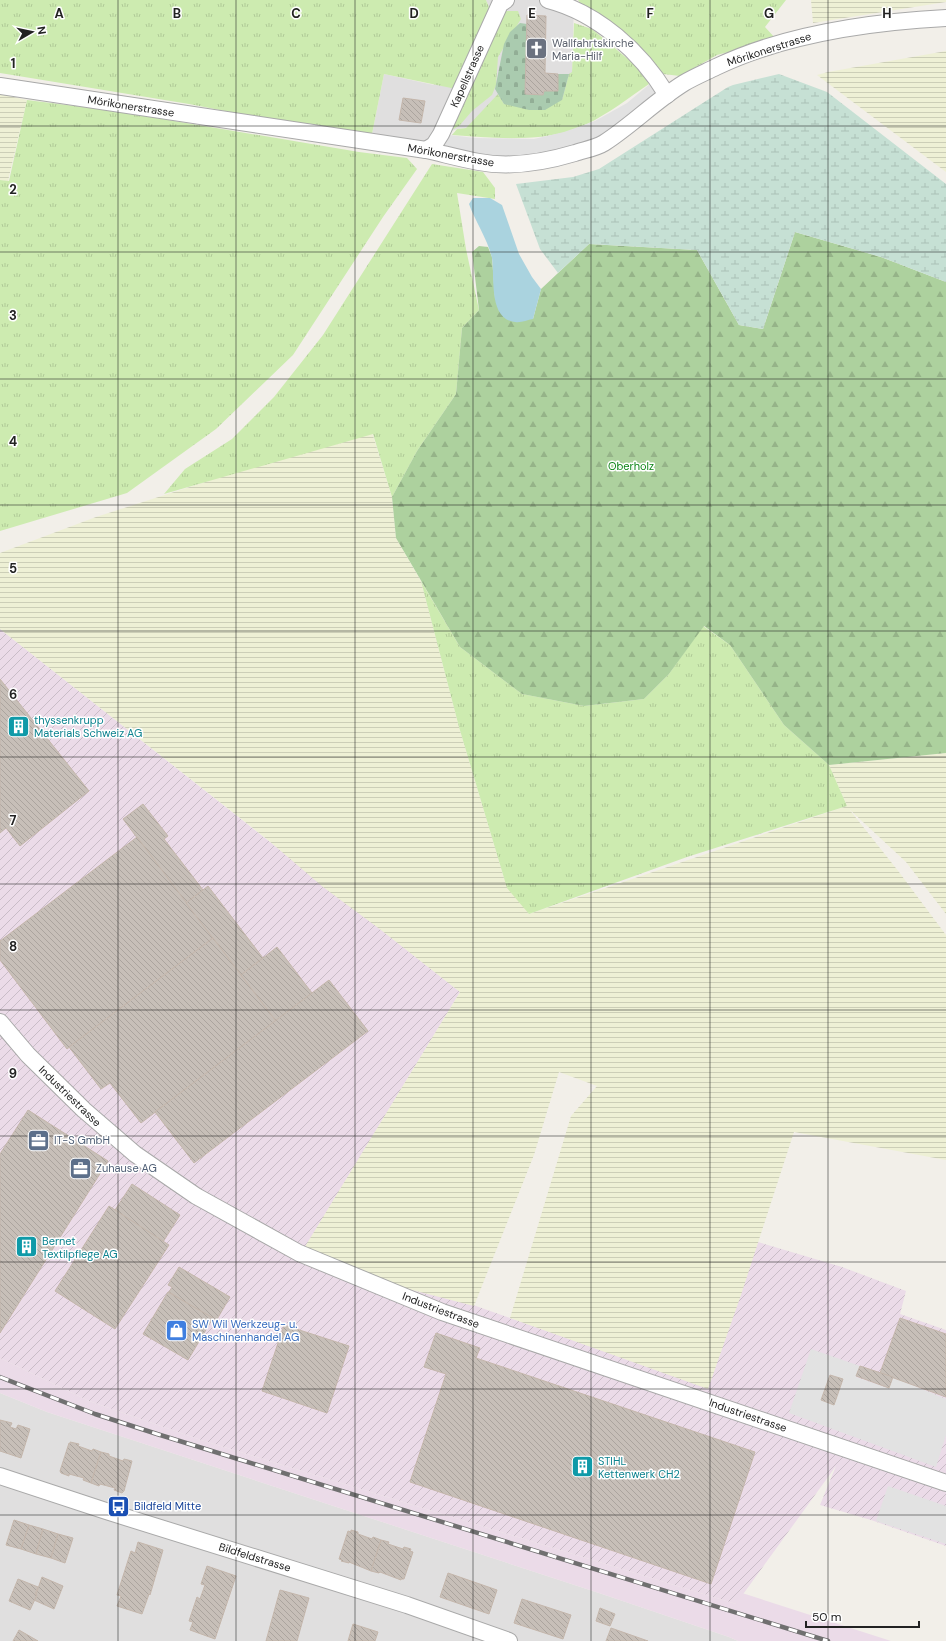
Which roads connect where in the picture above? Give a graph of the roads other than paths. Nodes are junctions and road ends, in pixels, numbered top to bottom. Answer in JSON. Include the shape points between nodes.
{"nodes":[{"id":1,"x":506,"y":0,"type":"edge"},
{"id":2,"x":548,"y":0,"type":"edge"},
{"id":3,"x":946,"y":18,"type":"edge"},
{"id":4,"x":0,"y":86,"type":"edge"},
{"id":5,"x":667,"y":95,"type":"junction"},
{"id":6,"x":426,"y":150,"type":"junction"},
{"id":7,"x":0,"y":1022,"type":"edge"},
{"id":8,"x":0,"y":1476,"type":"edge"},
{"id":9,"x":946,"y":1483,"type":"edge"},
{"id":10,"x":509,"y":1641,"type":"edge"}],
"edges":[{"from":1,"to":6,"type":"street","name":"Kapellstrasse","via":[[500,4],[441,134],[434,145]]},
{"from":2,"to":5,"type":"street","via":[[563,4],[596,22],[630,48],[657,78]]},
{"from":3,"to":5,"type":"street","name":"Mörikonerstrasse","via":[[882,22],[805,37],[729,61],[685,82]]},
{"from":4,"to":6,"type":"street","name":"Mörikonerstrasse"},
{"from":5,"to":6,"type":"street","name":"Mörikonerstrasse","via":[[603,144],[532,163],[479,162]]},
{"from":7,"to":9,"type":"street","name":"Industriestrasse","via":[[28,1055],[134,1154],[196,1196],[299,1253],[442,1312]]},
{"from":8,"to":10,"type":"street","name":"Bildfeldstrasse","via":[[407,1605]]}]}
